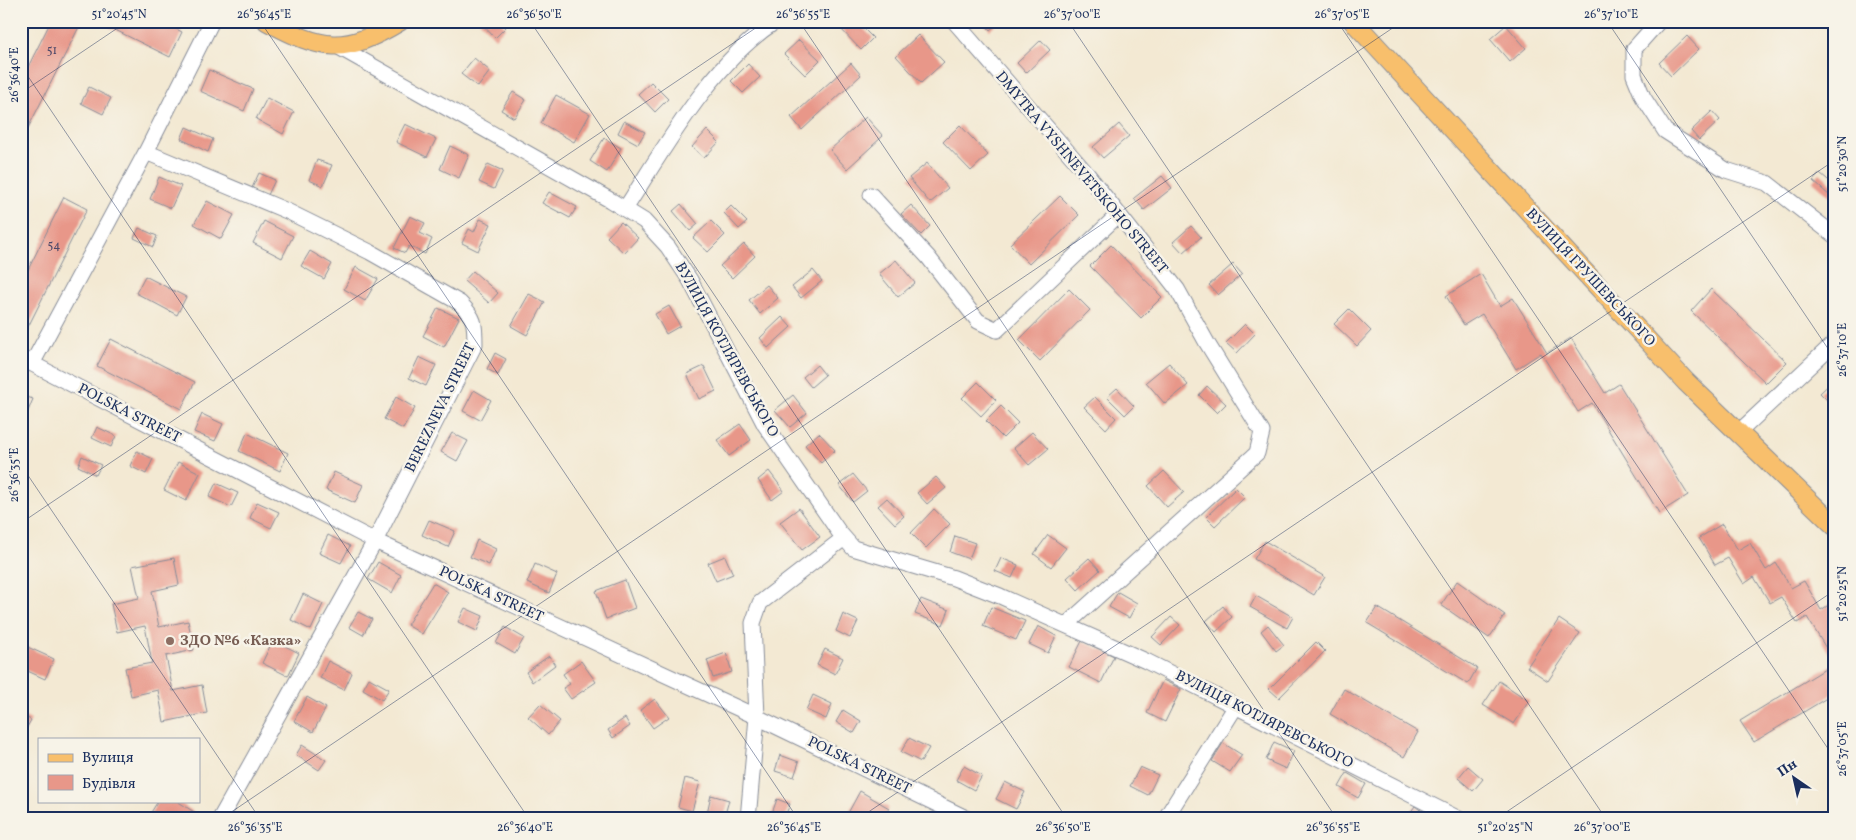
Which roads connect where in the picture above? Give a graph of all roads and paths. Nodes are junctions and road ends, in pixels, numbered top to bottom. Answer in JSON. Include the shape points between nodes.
{"nodes":[{"id":1,"x":212,"y":21,"type":"edge"},
{"id":2,"x":267,"y":21,"type":"edge"},
{"id":3,"x":400,"y":21,"type":"edge"},
{"id":4,"x":776,"y":21,"type":"edge"},
{"id":5,"x":954,"y":21,"type":"edge"},
{"id":6,"x":1353,"y":21,"type":"edge"},
{"id":7,"x":1658,"y":21,"type":"edge"},
{"id":8,"x":336,"y":46,"type":"junction"},
{"id":9,"x":146,"y":152,"type":"junction"},
{"id":10,"x":871,"y":195,"type":"dead end"},
{"id":11,"x":625,"y":209,"type":"junction"},
{"id":12,"x":1119,"y":214,"type":"junction"},
{"id":13,"x":1835,"y":236,"type":"edge"},
{"id":14,"x":1835,"y":342,"type":"edge"},
{"id":15,"x":27,"y":361,"type":"edge"},
{"id":16,"x":1738,"y":433,"type":"junction"},
{"id":17,"x":1835,"y":526,"type":"edge"},
{"id":18,"x":844,"y":538,"type":"junction"},
{"id":19,"x":375,"y":541,"type":"junction"},
{"id":20,"x":1066,"y":626,"type":"junction"},
{"id":21,"x":1236,"y":706,"type":"junction"},
{"id":22,"x":757,"y":717,"type":"junction"},
{"id":23,"x":220,"y":819,"type":"edge"},
{"id":24,"x":748,"y":819,"type":"edge"},
{"id":25,"x":968,"y":819,"type":"edge"},
{"id":26,"x":1165,"y":819,"type":"edge"},
{"id":27,"x":1459,"y":819,"type":"edge"}],
"edges":[{"from":1,"to":9,"type":"street"},
{"from":2,"to":8,"type":"main road","name":"ВУЛИЦЯ КОТЛЯРЕВСЬКОГО","via":[[310,42]]},
{"from":3,"to":8,"type":"main road","via":[[374,38]]},
{"from":4,"to":11,"type":"street","via":[[733,58],[693,105]]},
{"from":5,"to":12,"type":"street","name":"DMYTRA VYSHNEVETSKOHO STREET"},
{"from":6,"to":16,"type":"main road","name":"ВУЛИЦЯ ГРУШЕВСЬКОГО","via":[[1686,382]]},
{"from":7,"to":13,"type":"street","via":[[1634,49],[1634,75],[1665,131],[1726,170],[1767,183]]},
{"from":8,"to":11,"type":"street","name":"ВУЛИЦЯ КОТЛЯРЕВСЬКОГО"},
{"from":9,"to":15,"type":"street"},
{"from":9,"to":19,"type":"street","name":"BEREZNEVA STREET","via":[[287,210],[460,303],[472,315],[475,344]]},
{"from":10,"to":12,"type":"street","via":[[928,257],[978,321],[997,330]]},
{"from":11,"to":18,"type":"street","name":"ВУЛИЦЯ КОТЛЯРЕВСЬКОГО","via":[[644,221],[668,247],[765,425]]},
{"from":12,"to":20,"type":"street","name":"DMYTRA VYSHNEVETSKOHO STREET","via":[[1177,289],[1262,432],[1257,453]]},
{"from":14,"to":16,"type":"street"},
{"from":15,"to":19,"type":"street","name":"POLSKA STREET"},
{"from":16,"to":17,"type":"main road","name":"ВУЛИЦЯ ГРУШЕВСЬКОГО"},
{"from":18,"to":20,"type":"street","name":"ВУЛИЦЯ КОТЛЯРЕВСЬКОГО","via":[[853,548],[954,578]]},
{"from":18,"to":22,"type":"street","via":[[760,603],[753,623]]},
{"from":19,"to":22,"type":"street","name":"POLSKA STREET"},
{"from":19,"to":23,"type":"street","name":"BEREZNEVA STREET"},
{"from":20,"to":21,"type":"street","name":"ВУЛИЦЯ КОТЛЯРЕВСЬКОГО","via":[[1146,660]]},
{"from":21,"to":26,"type":"street"},
{"from":21,"to":27,"type":"street","name":"ВУЛИЦЯ КОТЛЯРЕВСЬКОГО"},
{"from":22,"to":24,"type":"street"},
{"from":22,"to":25,"type":"street","name":"POLSKA STREET"}]}
